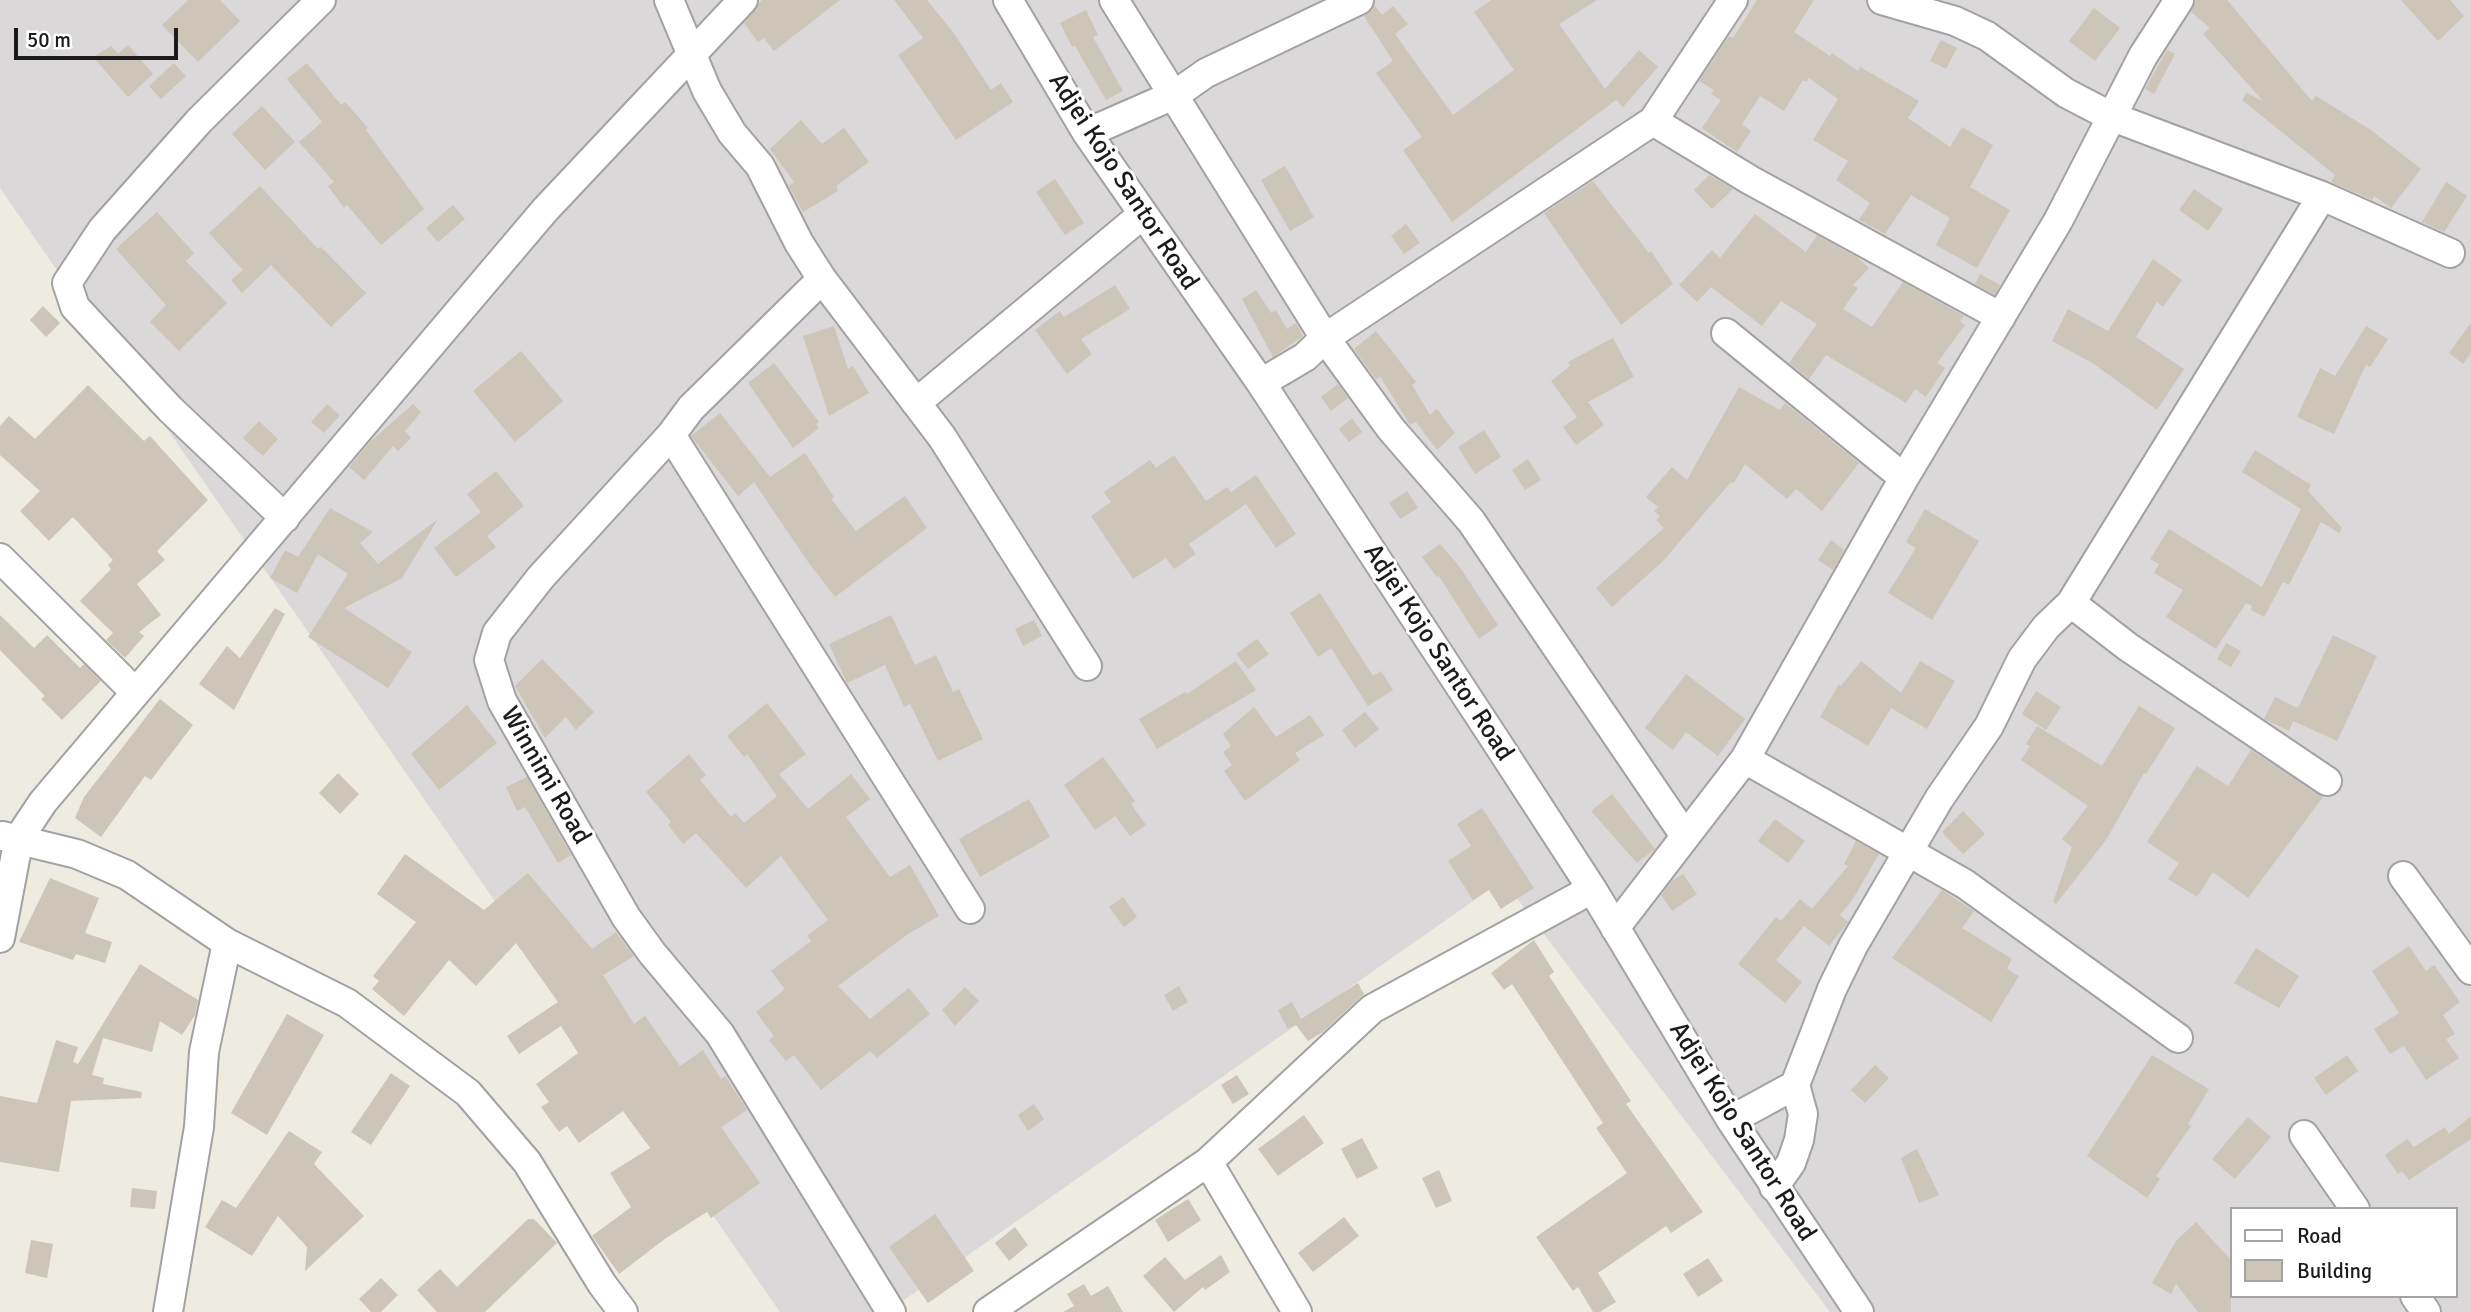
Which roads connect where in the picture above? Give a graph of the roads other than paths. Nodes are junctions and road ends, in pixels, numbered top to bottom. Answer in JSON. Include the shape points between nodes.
{"nodes":[{"id":1,"x":321,"y":0,"type":"edge"},
{"id":2,"x":669,"y":0,"type":"edge"},
{"id":3,"x":743,"y":0,"type":"edge"},
{"id":4,"x":1008,"y":0,"type":"edge"},
{"id":5,"x":1114,"y":0,"type":"edge"},
{"id":6,"x":1359,"y":0,"type":"edge"},
{"id":7,"x":1733,"y":0,"type":"edge"},
{"id":8,"x":1882,"y":0,"type":"edge"},
{"id":9,"x":2179,"y":0,"type":"edge"},
{"id":10,"x":690,"y":54,"type":"junction"},
{"id":11,"x":1175,"y":94,"type":"junction"},
{"id":12,"x":2110,"y":116,"type":"junction"},
{"id":13,"x":1653,"y":121,"type":"junction"},
{"id":14,"x":1087,"y":133,"type":"junction"},
{"id":15,"x":2322,"y":196,"type":"junction"},
{"id":16,"x":1143,"y":215,"type":"junction"},
{"id":17,"x":2450,"y":253,"type":"dead end"},
{"id":18,"x":822,"y":279,"type":"junction"},
{"id":19,"x":2001,"y":317,"type":"junction"},
{"id":20,"x":1726,"y":333,"type":"dead end"},
{"id":21,"x":1325,"y":338,"type":"junction"},
{"id":22,"x":1261,"y":383,"type":"junction"},
{"id":23,"x":916,"y":403,"type":"junction"},
{"id":24,"x":671,"y":435,"type":"junction"},
{"id":25,"x":1905,"y":478,"type":"junction"},
{"id":26,"x":285,"y":518,"type":"junction"},
{"id":27,"x":0,"y":558,"type":"edge"},
{"id":28,"x":2071,"y":603,"type":"junction"},
{"id":29,"x":1087,"y":666,"type":"dead end"},
{"id":30,"x":135,"y":692,"type":"junction"},
{"id":31,"x":1745,"y":759,"type":"junction"},
{"id":32,"x":2327,"y":781,"type":"dead end"},
{"id":33,"x":1685,"y":836,"type":"junction"},
{"id":34,"x":9,"y":837,"type":"edge"},
{"id":35,"x":1908,"y":851,"type":"junction"},
{"id":36,"x":2403,"y":876,"type":"dead end"},
{"id":37,"x":1592,"y":889,"type":"junction"},
{"id":38,"x":970,"y":909,"type":"dead end"},
{"id":39,"x":1615,"y":928,"type":"junction"},
{"id":40,"x":0,"y":938,"type":"edge"},
{"id":41,"x":227,"y":943,"type":"junction"},
{"id":42,"x":2471,"y":970,"type":"edge"},
{"id":43,"x":2178,"y":1038,"type":"dead end"},
{"id":44,"x":1795,"y":1085,"type":"junction"},
{"id":45,"x":1731,"y":1120,"type":"junction"},
{"id":46,"x":2304,"y":1135,"type":"dead end"},
{"id":47,"x":1208,"y":1162,"type":"junction"},
{"id":48,"x":1774,"y":1187,"type":"junction"},
{"id":49,"x":2354,"y":1207,"type":"edge"},
{"id":50,"x":168,"y":1312,"type":"edge"},
{"id":51,"x":623,"y":1312,"type":"edge"},
{"id":52,"x":891,"y":1312,"type":"edge"},
{"id":53,"x":988,"y":1312,"type":"edge"},
{"id":54,"x":1297,"y":1312,"type":"edge"},
{"id":55,"x":1859,"y":1312,"type":"edge"}],
"edges":[{"from":1,"to":26,"type":"street","via":[[199,121],[103,230],[66,283],[75,307],[170,409]]},
{"from":2,"to":10,"type":"street"},
{"from":3,"to":10,"type":"street"},
{"from":4,"to":14,"type":"street","name":"Adjei Kojo Santor Road"},
{"from":5,"to":11,"type":"street"},
{"from":6,"to":11,"type":"street","via":[[1206,73]]},
{"from":7,"to":13,"type":"street"},
{"from":8,"to":12,"type":"street","via":[[1987,36],[2066,93]]},
{"from":9,"to":12,"type":"street"},
{"from":10,"to":18,"type":"street","via":[[707,91],[760,166]]},
{"from":10,"to":26,"type":"street","via":[[545,210]]},
{"from":11,"to":14,"type":"street"},
{"from":11,"to":21,"type":"street"},
{"from":12,"to":15,"type":"street"},
{"from":12,"to":19,"type":"street","via":[[2058,220]]},
{"from":13,"to":19,"type":"street","via":[[1750,180]]},
{"from":13,"to":21,"type":"street"},
{"from":14,"to":16,"type":"street","name":"Adjei Kojo Santor Road"},
{"from":15,"to":17,"type":"street"},
{"from":15,"to":28,"type":"street"},
{"from":16,"to":22,"type":"street","name":"Adjei Kojo Santor Road"},
{"from":16,"to":23,"type":"street"},
{"from":18,"to":23,"type":"street"},
{"from":18,"to":24,"type":"street","name":"Winnimi Road","via":[[691,408]]},
{"from":19,"to":25,"type":"street"},
{"from":20,"to":25,"type":"street"},
{"from":21,"to":22,"type":"street"},
{"from":21,"to":33,"type":"street","via":[[1391,429],[1471,521]]},
{"from":22,"to":37,"type":"street","name":"Adjei Kojo Santor Road"},
{"from":23,"to":29,"type":"street"},
{"from":24,"to":38,"type":"street"},
{"from":24,"to":52,"type":"street","name":"Winnimi Road","via":[[541,577],[497,633],[489,660],[493,679],[626,917],[720,1034]]},
{"from":25,"to":31,"type":"street"},
{"from":26,"to":30,"type":"street"},
{"from":27,"to":30,"type":"street"},
{"from":28,"to":32,"type":"street","via":[[2128,647]]},
{"from":28,"to":35,"type":"street","via":[[2022,659],[1989,726]]},
{"from":30,"to":34,"type":"street"},
{"from":31,"to":33,"type":"street"},
{"from":31,"to":35,"type":"street"},
{"from":33,"to":39,"type":"street"},
{"from":34,"to":40,"type":"street"},
{"from":34,"to":41,"type":"street","via":[[77,854],[127,875]]},
{"from":35,"to":43,"type":"street","via":[[1998,906]]},
{"from":35,"to":44,"type":"street","via":[[1832,989]]},
{"from":36,"to":42,"type":"street"},
{"from":37,"to":39,"type":"street","name":"Adjei Kojo Santor Road"},
{"from":37,"to":47,"type":"street","via":[[1372,1009]]},
{"from":39,"to":45,"type":"street","name":"Adjei Kojo Santor Road"},
{"from":41,"to":50,"type":"street","via":[[204,1052],[199,1127]]},
{"from":41,"to":51,"type":"street","via":[[347,1003],[468,1093],[527,1162]]},
{"from":44,"to":45,"type":"street"},
{"from":44,"to":48,"type":"street","via":[[1803,1114],[1799,1140],[1791,1163]]},
{"from":45,"to":48,"type":"street","name":"Adjei Kojo Santor Road"},
{"from":46,"to":49,"type":"street"},
{"from":47,"to":53,"type":"street"},
{"from":47,"to":54,"type":"street"},
{"from":48,"to":55,"type":"street","name":"Adjei Kojo Santor Road"}]}
